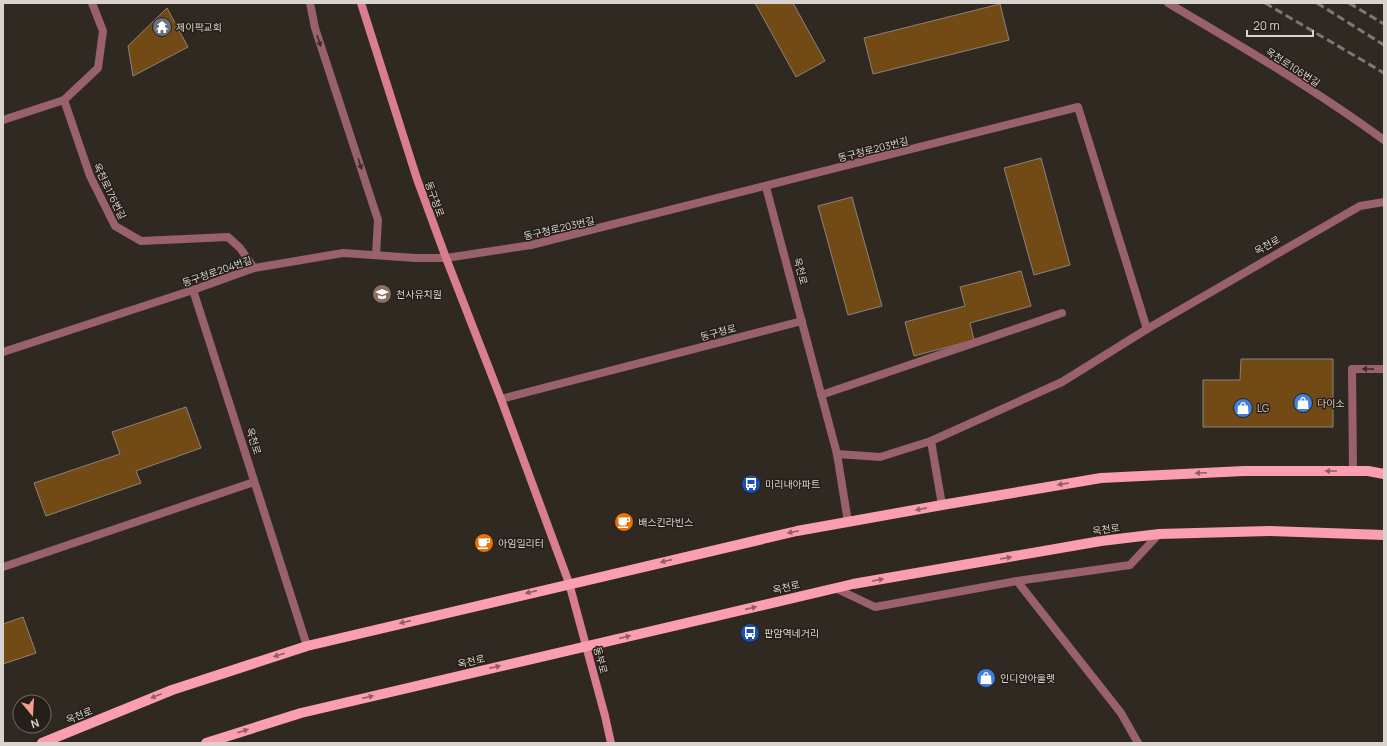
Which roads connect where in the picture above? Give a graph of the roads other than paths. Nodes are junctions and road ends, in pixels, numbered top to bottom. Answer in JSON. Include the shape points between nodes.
{"nodes":[{"id":1,"x":92,"y":3,"type":"edge"},
{"id":2,"x":310,"y":3,"type":"edge"},
{"id":3,"x":361,"y":3,"type":"edge"},
{"id":4,"x":1168,"y":3,"type":"edge"},
{"id":5,"x":64,"y":100,"type":"junction"},
{"id":6,"x":3,"y":120,"type":"edge"},
{"id":7,"x":1384,"y":140,"type":"edge"},
{"id":8,"x":766,"y":186,"type":"junction"},
{"id":9,"x":1384,"y":202,"type":"edge"},
{"id":10,"x":376,"y":255,"type":"junction"},
{"id":11,"x":446,"y":258,"type":"junction"},
{"id":12,"x":254,"y":268,"type":"junction"},
{"id":13,"x":193,"y":290,"type":"junction"},
{"id":14,"x":1062,"y":313,"type":"dead end"},
{"id":15,"x":802,"y":321,"type":"junction"},
{"id":16,"x":1147,"y":329,"type":"junction"},
{"id":17,"x":3,"y":352,"type":"edge"},
{"id":18,"x":1384,"y":369,"type":"edge"},
{"id":19,"x":822,"y":395,"type":"junction"},
{"id":20,"x":501,"y":399,"type":"junction"},
{"id":21,"x":931,"y":441,"type":"junction"},
{"id":22,"x":838,"y":454,"type":"junction"},
{"id":23,"x":1353,"y":471,"type":"junction"},
{"id":24,"x":1384,"y":474,"type":"edge"},
{"id":25,"x":254,"y":482,"type":"junction"},
{"id":26,"x":942,"y":504,"type":"junction"},
{"id":27,"x":848,"y":522,"type":"junction"},
{"id":28,"x":1159,"y":534,"type":"junction"},
{"id":29,"x":1384,"y":535,"type":"edge"},
{"id":30,"x":3,"y":567,"type":"edge"},
{"id":31,"x":1017,"y":581,"type":"junction"},
{"id":32,"x":569,"y":584,"type":"junction"},
{"id":33,"x":835,"y":588,"type":"junction"},
{"id":34,"x":307,"y":646,"type":"junction"},
{"id":35,"x":587,"y":646,"type":"junction"},
{"id":36,"x":42,"y":743,"type":"edge"},
{"id":37,"x":206,"y":743,"type":"edge"},
{"id":38,"x":611,"y":743,"type":"edge"},
{"id":39,"x":1138,"y":743,"type":"edge"}],
"edges":[{"from":1,"to":5,"type":"street","via":[[103,31],[98,68]]},
{"from":2,"to":10,"type":"street","one_way":true,"via":[[315,28],[378,220]]},
{"from":3,"to":11,"type":"main road","name":"동구청로","via":[[417,179]]},
{"from":4,"to":7,"type":"street","name":"옥천로106번길","via":[[1271,65]]},
{"from":5,"to":6,"type":"street"},
{"from":5,"to":12,"type":"street","name":"옥천로176번길","via":[[90,176],[115,226],[141,241],[228,237],[240,248]]},
{"from":8,"to":11,"type":"street","name":"동구청로203번길","via":[[532,245]]},
{"from":8,"to":15,"type":"street","name":"옥천로"},
{"from":8,"to":16,"type":"street","name":"동구청로203번길","via":[[1078,107]]},
{"from":9,"to":16,"type":"street","name":"옥천로","via":[[1360,206]]},
{"from":10,"to":11,"type":"street","name":"동구청로204번길"},
{"from":10,"to":12,"type":"street","name":"동구청로204번길","via":[[343,253]]},
{"from":11,"to":20,"type":"main road","name":"동구청로"},
{"from":12,"to":13,"type":"street","name":"동구청로204번길"},
{"from":13,"to":17,"type":"street","name":"동구청로204번길"},
{"from":13,"to":25,"type":"street","name":"옥천로"},
{"from":14,"to":19,"type":"street"},
{"from":15,"to":19,"type":"street","name":"옥천로"},
{"from":15,"to":20,"type":"street","name":"동구청로"},
{"from":16,"to":21,"type":"street","name":"옥천로","via":[[1062,382]]},
{"from":18,"to":23,"type":"street","one_way":true,"via":[[1352,369]]},
{"from":19,"to":22,"type":"street","name":"옥천로"},
{"from":20,"to":32,"type":"main road","name":"동구청로"},
{"from":21,"to":22,"type":"street","name":"옥천로","via":[[880,457]]},
{"from":21,"to":26,"type":"street"},
{"from":22,"to":27,"type":"street","name":"옥천로"},
{"from":23,"to":24,"type":"main road","name":"옥천로"},
{"from":23,"to":26,"type":"main road","name":"옥천로","one_way":true,"via":[[1244,471],[1101,478]]},
{"from":25,"to":30,"type":"street"},
{"from":25,"to":34,"type":"street","name":"옥천로"},
{"from":26,"to":27,"type":"main road","name":"옥천로","one_way":true},
{"from":27,"to":32,"type":"main road","name":"옥천로","one_way":true,"via":[[796,531]]},
{"from":28,"to":29,"type":"main road","name":"옥천로","via":[[1269,530]]},
{"from":28,"to":31,"type":"street","via":[[1130,565]]},
{"from":33,"to":28,"type":"main road","name":"옥천로","one_way":true,"via":[[1093,542]]},
{"from":31,"to":33,"type":"street","via":[[875,606]]},
{"from":31,"to":39,"type":"street","via":[[1121,713]]},
{"from":32,"to":34,"type":"main road","name":"옥천로","one_way":true},
{"from":32,"to":35,"type":"main road","name":"동부로"},
{"from":35,"to":33,"type":"main road","name":"옥천로","one_way":true},
{"from":34,"to":36,"type":"main road","name":"옥천로","one_way":true,"via":[[172,690]]},
{"from":37,"to":35,"type":"main road","name":"옥천로","one_way":true,"via":[[301,713]]},
{"from":35,"to":38,"type":"main road","name":"동부로"}]}
